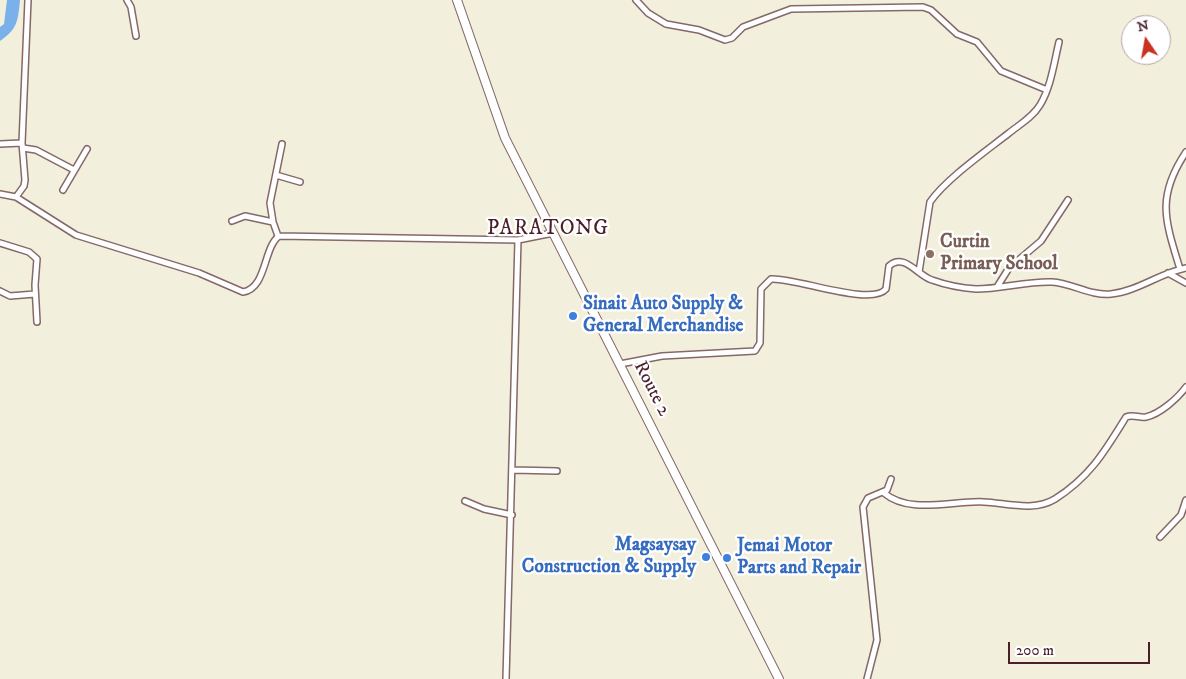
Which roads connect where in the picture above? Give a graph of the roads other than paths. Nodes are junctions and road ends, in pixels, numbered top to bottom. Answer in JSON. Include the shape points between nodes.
{"nodes":[{"id":1,"x":28,"y":0,"type":"edge"},
{"id":2,"x":127,"y":0,"type":"edge"},
{"id":3,"x":457,"y":0,"type":"edge"},
{"id":4,"x":636,"y":0,"type":"edge"},
{"id":5,"x":136,"y":36,"type":"dead end"},
{"id":6,"x":1059,"y":42,"type":"dead end"},
{"id":7,"x":1047,"y":90,"type":"junction"},
{"id":8,"x":0,"y":144,"type":"edge"},
{"id":9,"x":282,"y":144,"type":"dead end"},
{"id":10,"x":22,"y":146,"type":"junction"},
{"id":11,"x":86,"y":150,"type":"dead end"},
{"id":12,"x":1186,"y":152,"type":"edge"},
{"id":13,"x":74,"y":170,"type":"junction"},
{"id":14,"x":276,"y":175,"type":"junction"},
{"id":15,"x":300,"y":182,"type":"dead end"},
{"id":16,"x":63,"y":190,"type":"dead end"},
{"id":17,"x":0,"y":194,"type":"edge"},
{"id":18,"x":16,"y":197,"type":"junction"},
{"id":19,"x":1068,"y":200,"type":"dead end"},
{"id":20,"x":232,"y":221,"type":"dead end"},
{"id":21,"x":273,"y":222,"type":"junction"},
{"id":22,"x":553,"y":233,"type":"junction"},
{"id":23,"x":278,"y":236,"type":"junction"},
{"id":24,"x":518,"y":240,"type":"junction"},
{"id":25,"x":0,"y":242,"type":"edge"},
{"id":26,"x":1186,"y":268,"type":"edge"},
{"id":27,"x":1180,"y":269,"type":"junction"},
{"id":28,"x":919,"y":272,"type":"junction"},
{"id":29,"x":1168,"y":273,"type":"junction"},
{"id":30,"x":1186,"y":283,"type":"edge"},
{"id":31,"x":997,"y":287,"type":"junction"},
{"id":32,"x":0,"y":291,"type":"edge"},
{"id":33,"x":35,"y":294,"type":"junction"},
{"id":34,"x":37,"y":322,"type":"dead end"},
{"id":35,"x":620,"y":364,"type":"junction"},
{"id":36,"x":1186,"y":387,"type":"edge"},
{"id":37,"x":513,"y":470,"type":"junction"},
{"id":38,"x":556,"y":471,"type":"dead end"},
{"id":39,"x":891,"y":479,"type":"dead end"},
{"id":40,"x":884,"y":493,"type":"junction"},
{"id":41,"x":1186,"y":500,"type":"edge"},
{"id":42,"x":465,"y":501,"type":"dead end"},
{"id":43,"x":512,"y":515,"type":"junction"},
{"id":44,"x":1160,"y":537,"type":"dead end"},
{"id":45,"x":506,"y":679,"type":"edge"},
{"id":46,"x":779,"y":679,"type":"edge"},
{"id":47,"x":867,"y":679,"type":"edge"}],
"edges":[{"from":1,"to":10,"type":"street"},
{"from":2,"to":5,"type":"street"},
{"from":3,"to":22,"type":"highway","name":"Route 2","via":[[498,122]]},
{"from":4,"to":7,"type":"street","via":[[648,14],[666,24],[699,30],[725,40],[745,26],[791,9],[924,6],[957,34],[977,42],[1001,71]]},
{"from":6,"to":7,"type":"street"},
{"from":7,"to":28,"type":"street","via":[[1031,116],[984,152],[933,198]]},
{"from":8,"to":10,"type":"street"},
{"from":9,"to":14,"type":"street"},
{"from":10,"to":13,"type":"street"},
{"from":10,"to":18,"type":"street","via":[[25,180]]},
{"from":11,"to":13,"type":"street"},
{"from":12,"to":27,"type":"street","via":[[1170,180],[1164,204]]},
{"from":13,"to":16,"type":"street"},
{"from":14,"to":15,"type":"street"},
{"from":14,"to":21,"type":"street","via":[[270,203]]},
{"from":17,"to":18,"type":"street"},
{"from":18,"to":23,"type":"street","via":[[76,235],[199,273],[242,292],[249,290],[260,276]]},
{"from":19,"to":31,"type":"street","via":[[1041,241],[1009,268]]},
{"from":20,"to":21,"type":"street","via":[[245,216]]},
{"from":21,"to":23,"type":"street"},
{"from":22,"to":24,"type":"street"},
{"from":22,"to":35,"type":"highway","name":"Route 2"},
{"from":23,"to":24,"type":"street"},
{"from":24,"to":37,"type":"street"},
{"from":25,"to":33,"type":"street","via":[[36,256]]},
{"from":26,"to":27,"type":"street"},
{"from":27,"to":29,"type":"street"},
{"from":28,"to":31,"type":"street","via":[[931,280],[951,286]]},
{"from":28,"to":35,"type":"street","via":[[908,264],[892,263],[886,289],[875,295],[771,279],[761,289],[760,344],[755,352],[662,356]]},
{"from":29,"to":30,"type":"street"},
{"from":29,"to":31,"type":"street","via":[[1134,288],[1109,294],[1092,293],[1052,282]]},
{"from":32,"to":33,"type":"street","via":[[10,296]]},
{"from":33,"to":34,"type":"street"},
{"from":35,"to":46,"type":"highway","name":"Route 2"},
{"from":36,"to":40,"type":"street","via":[[1155,414],[1144,418],[1126,417],[1094,468],[1051,502],[1024,506],[984,502],[921,504],[897,501]]},
{"from":37,"to":38,"type":"street"},
{"from":37,"to":43,"type":"street"},
{"from":39,"to":40,"type":"street","via":[[890,487]]},
{"from":40,"to":47,"type":"street","via":[[868,498],[863,509],[877,640]]},
{"from":41,"to":44,"type":"street","via":[[1181,515]]},
{"from":42,"to":43,"type":"street"},
{"from":43,"to":45,"type":"street"}]}
